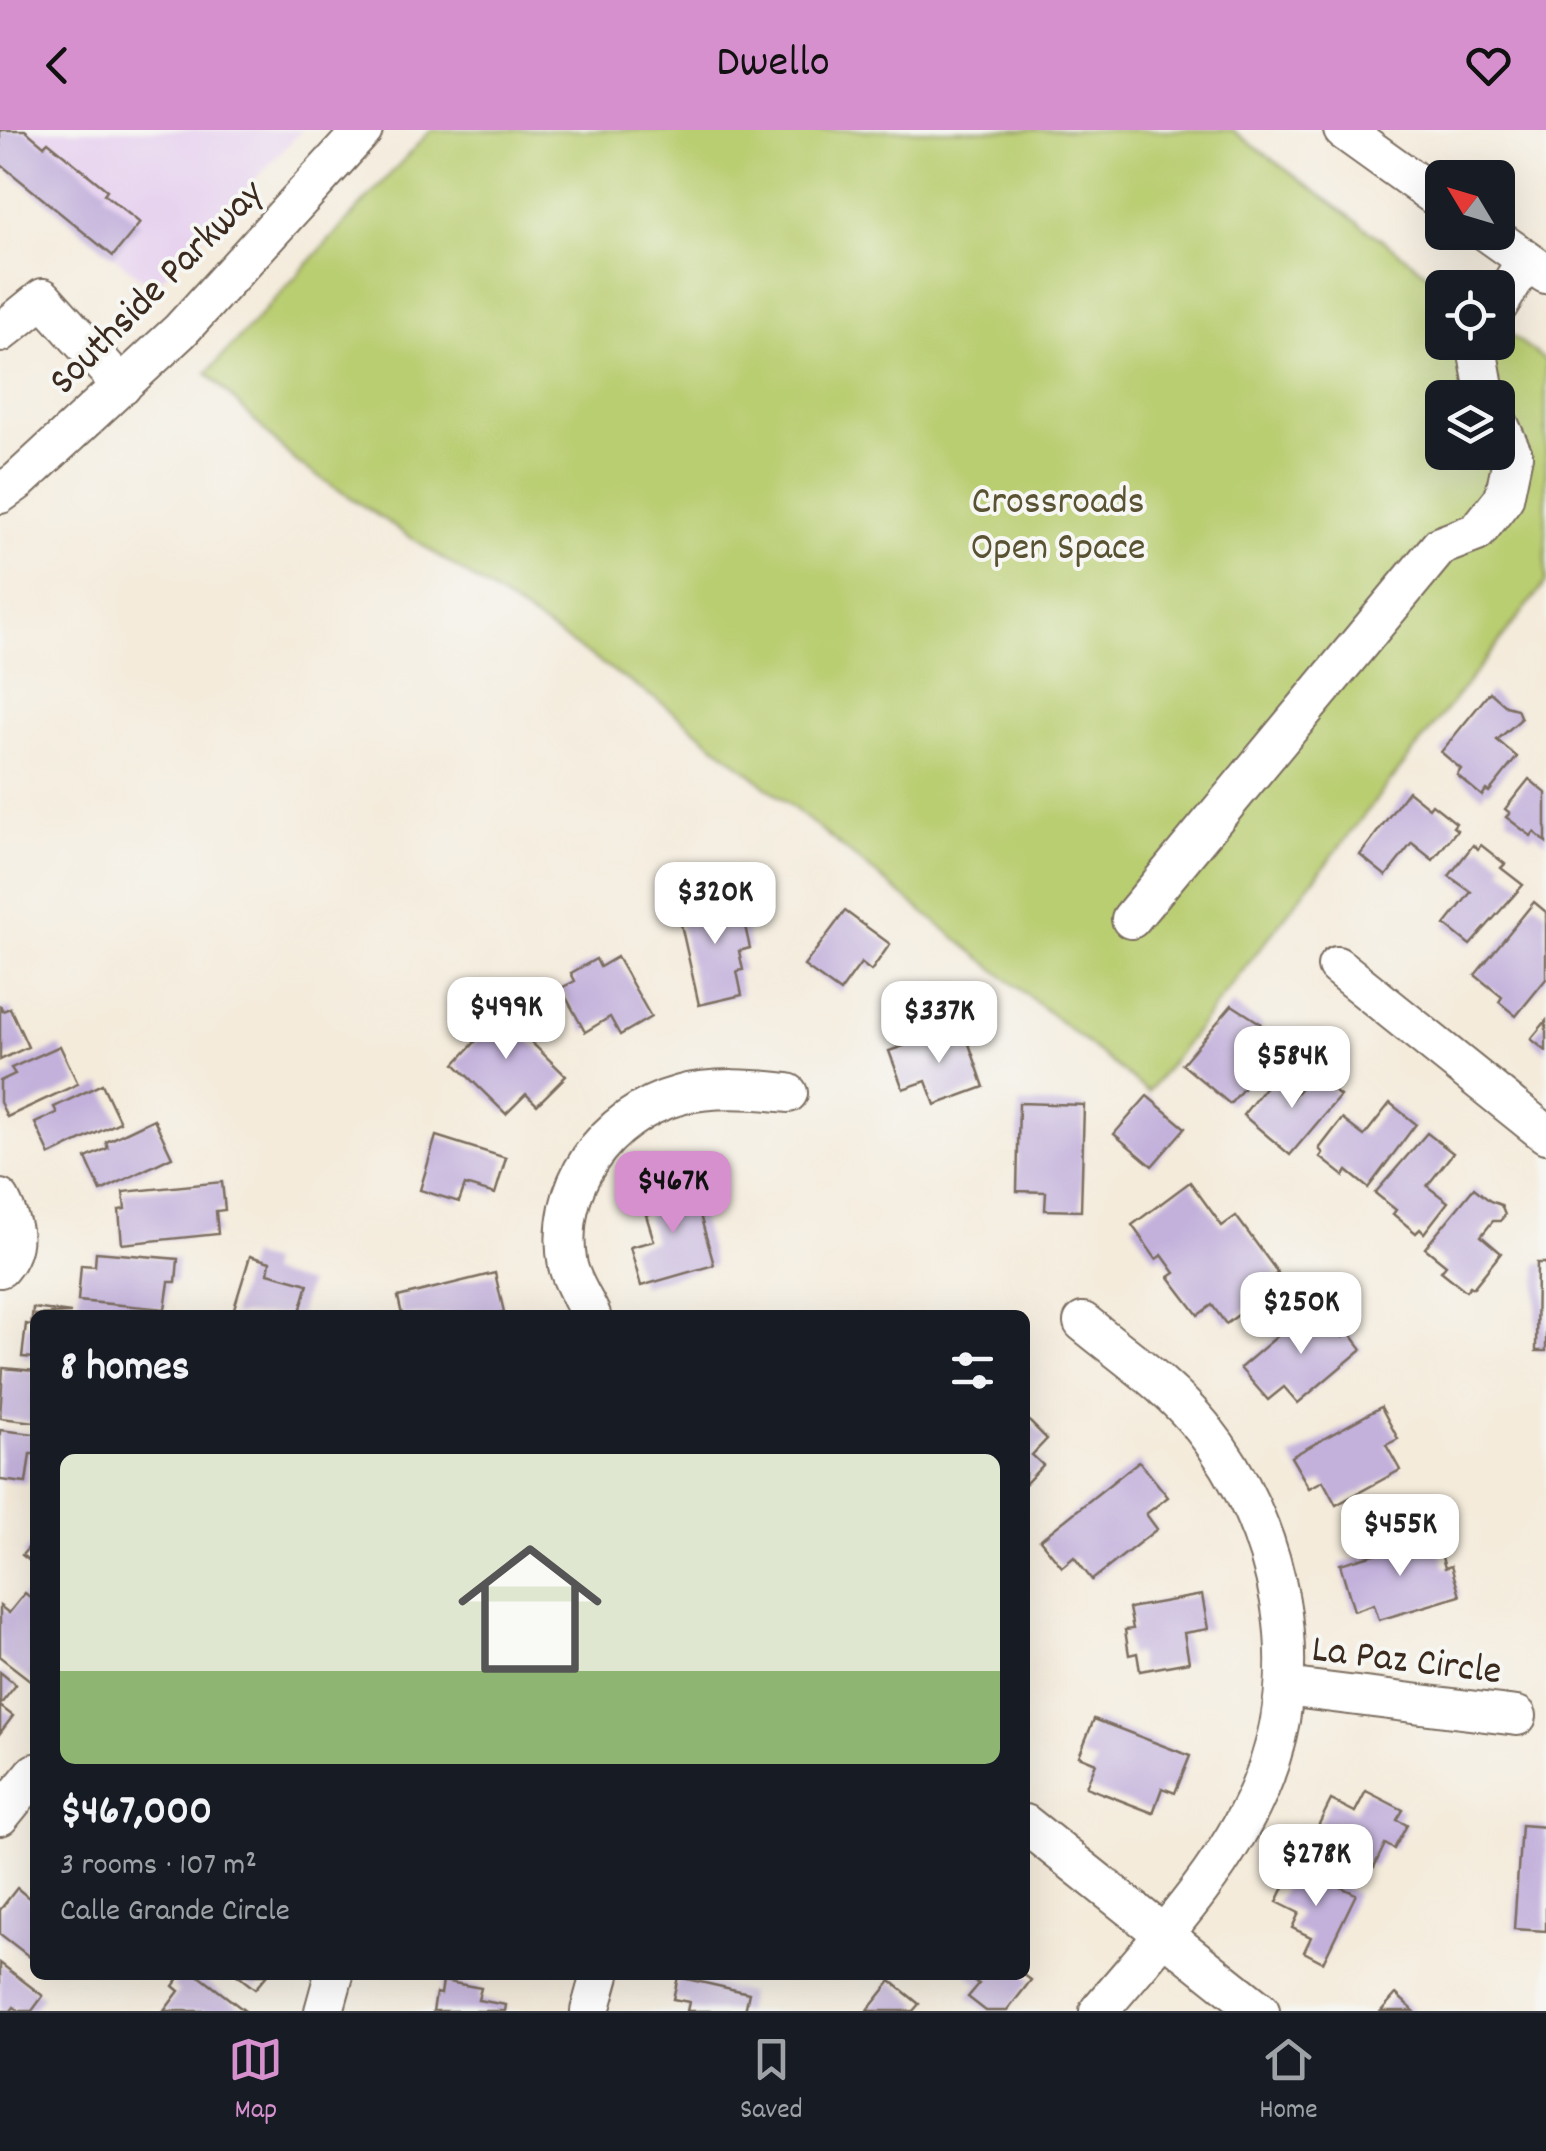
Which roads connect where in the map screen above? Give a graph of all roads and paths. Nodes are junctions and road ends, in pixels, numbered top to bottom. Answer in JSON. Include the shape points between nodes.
{"nodes":[{"id":1,"x":363,"y":130,"type":"edge"},
{"id":2,"x":1342,"y":130,"type":"edge"},
{"id":3,"x":1425,"y":189,"type":"edge"},
{"id":4,"x":1513,"y":250,"type":"edge"},
{"id":5,"x":1536,"y":267,"type":"edge"},
{"id":6,"x":1515,"y":289,"type":"edge"},
{"id":7,"x":0,"y":334,"type":"edge"},
{"id":8,"x":122,"y":386,"type":"junction"},
{"id":9,"x":1510,"y":470,"type":"edge"},
{"id":10,"x":0,"y":494,"type":"edge"},
{"id":11,"x":1132,"y":919,"type":"dead end"},
{"id":12,"x":1337,"y":966,"type":"dead end"},
{"id":13,"x":788,"y":1093,"type":"dead end"},
{"id":14,"x":1546,"y":1134,"type":"edge"},
{"id":15,"x":0,"y":1199,"type":"edge"},
{"id":16,"x":7,"y":1251,"type":"edge"},
{"id":17,"x":589,"y":1310,"type":"edge"},
{"id":18,"x":1083,"y":1322,"type":"dead end"},
{"id":19,"x":1285,"y":1687,"type":"junction"},
{"id":20,"x":1517,"y":1716,"type":"dead end"},
{"id":21,"x":30,"y":1779,"type":"edge"},
{"id":22,"x":0,"y":1816,"type":"edge"},
{"id":23,"x":1030,"y":1828,"type":"edge"},
{"id":24,"x":1162,"y":1935,"type":"junction"},
{"id":25,"x":333,"y":1980,"type":"edge"},
{"id":26,"x":599,"y":1980,"type":"edge"},
{"id":27,"x":324,"y":2011,"type":"edge"},
{"id":28,"x":590,"y":2011,"type":"edge"},
{"id":29,"x":1099,"y":2011,"type":"edge"},
{"id":30,"x":1260,"y":2011,"type":"edge"}],
"edges":[{"from":1,"to":8,"type":"street","name":"Southside Parkway"},
{"from":2,"to":3,"type":"street"},
{"from":4,"to":5,"type":"street"},
{"from":5,"to":6,"type":"street"},
{"from":7,"to":8,"type":"street","via":[[43,298]]},
{"from":8,"to":10,"type":"street","name":"Southside Parkway"},
{"from":9,"to":11,"type":"street","via":[[1504,498],[1477,532],[1440,546]]},
{"from":12,"to":14,"type":"street"},
{"from":13,"to":17,"type":"street","via":[[682,1094],[636,1112],[606,1136],[576,1180],[564,1231],[569,1270]]},
{"from":15,"to":16,"type":"street"},
{"from":18,"to":19,"type":"street","via":[[1191,1416],[1253,1506],[1281,1608]]},
{"from":19,"to":20,"type":"street","name":"La Paz Circle"},
{"from":19,"to":24,"type":"street","via":[[1258,1790],[1216,1864]]},
{"from":21,"to":22,"type":"street"},
{"from":23,"to":24,"type":"street"},
{"from":24,"to":29,"type":"street"},
{"from":24,"to":30,"type":"street"},
{"from":25,"to":27,"type":"street"},
{"from":26,"to":28,"type":"street"}]}
